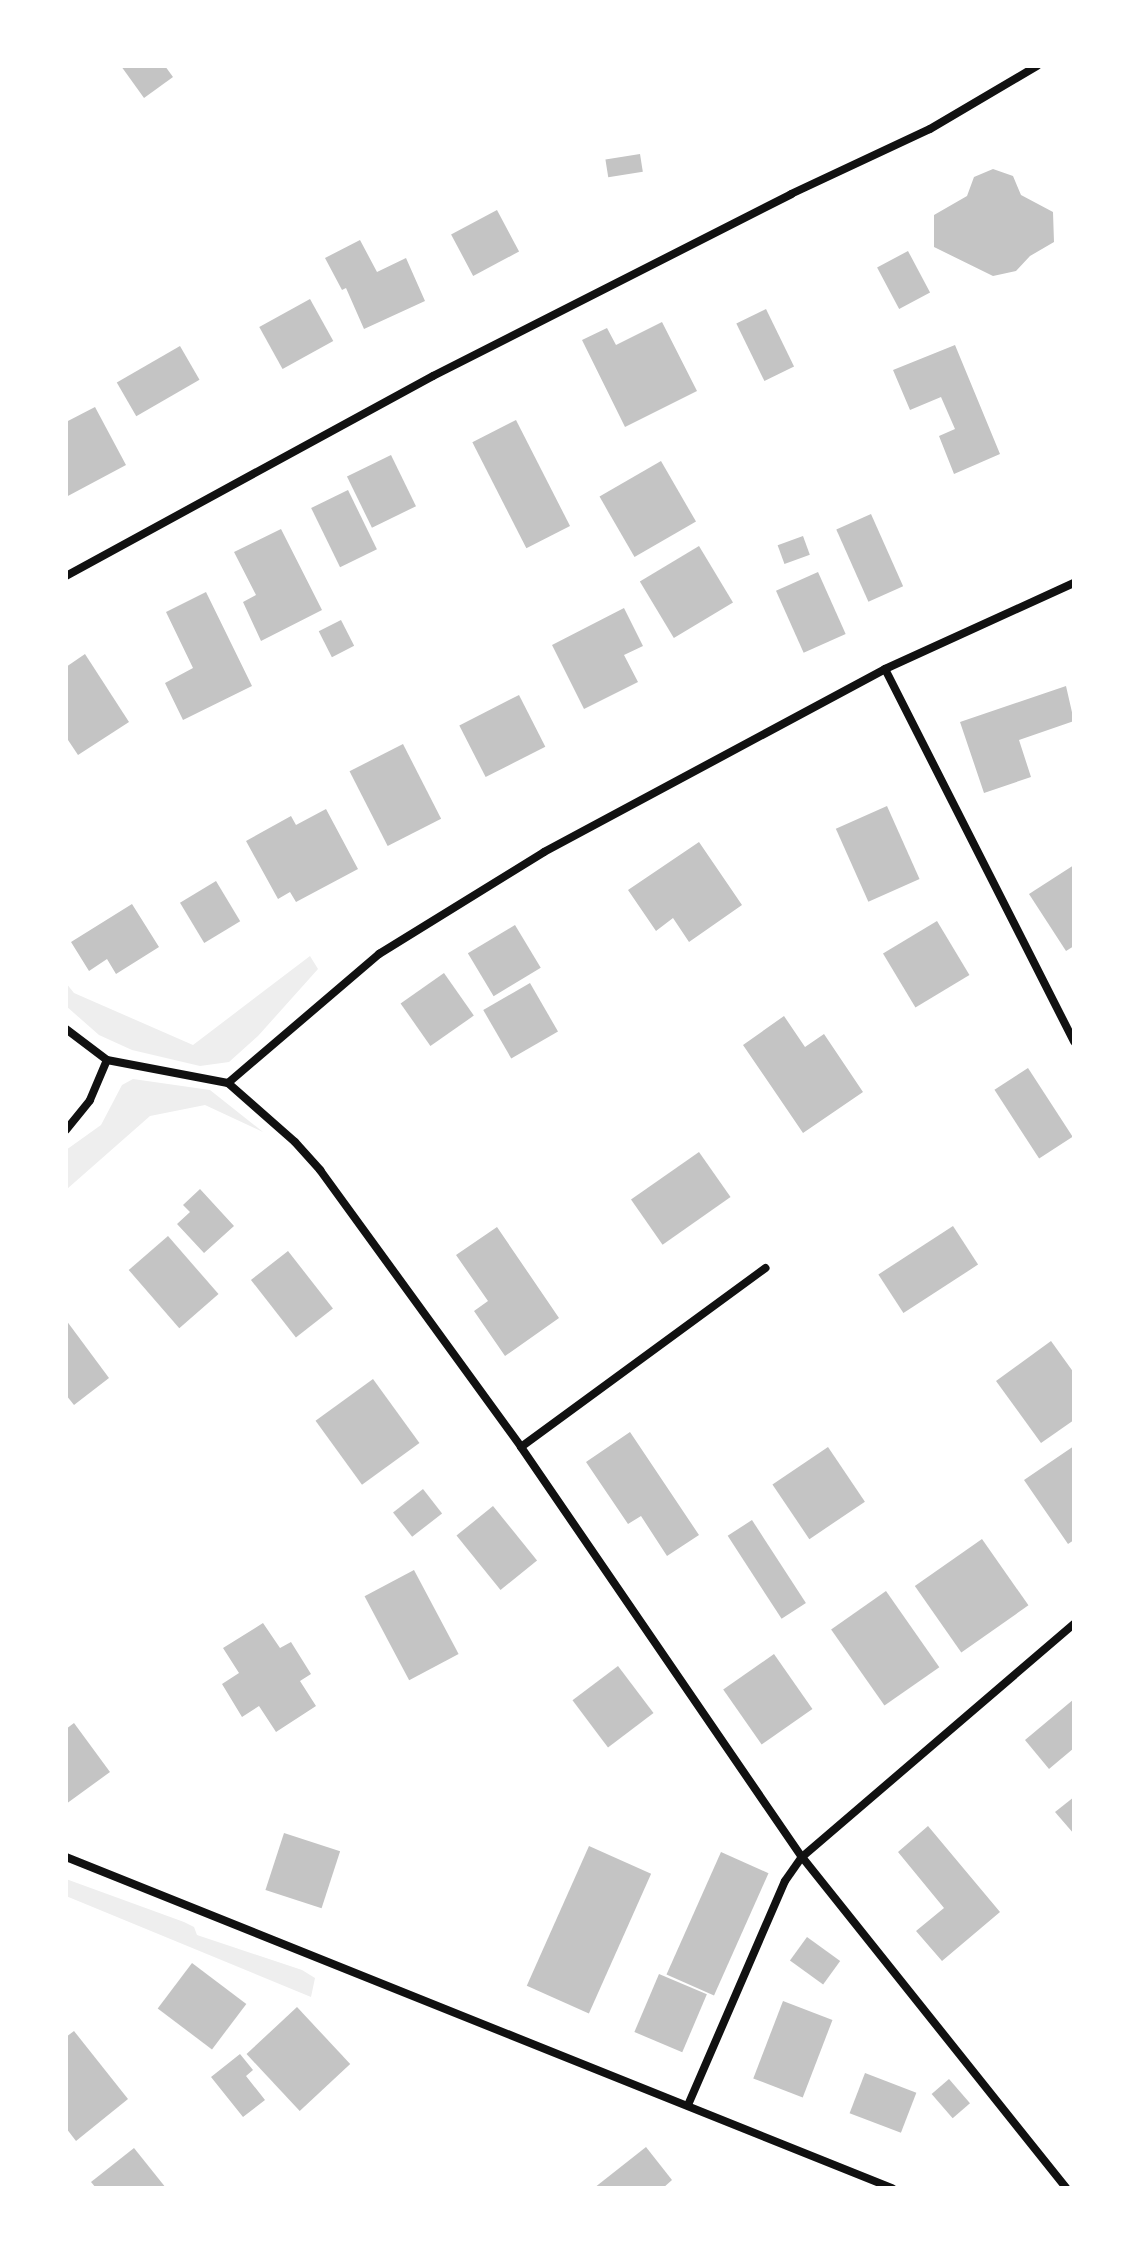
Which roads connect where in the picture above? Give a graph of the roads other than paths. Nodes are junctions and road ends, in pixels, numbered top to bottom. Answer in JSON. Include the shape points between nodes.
{"nodes":[{"id":1,"x":1037,"y":66,"type":"edge"},
{"id":2,"x":66,"y":576,"type":"edge"},
{"id":3,"x":1074,"y":583,"type":"edge"},
{"id":4,"x":885,"y":669,"type":"junction"},
{"id":5,"x":66,"y":1029,"type":"edge"},
{"id":6,"x":1074,"y":1042,"type":"edge"},
{"id":7,"x":107,"y":1060,"type":"junction"},
{"id":8,"x":228,"y":1083,"type":"junction"},
{"id":9,"x":66,"y":1130,"type":"edge"},
{"id":10,"x":766,"y":1268,"type":"dead end"},
{"id":11,"x":521,"y":1447,"type":"junction"},
{"id":12,"x":1074,"y":1624,"type":"edge"},
{"id":13,"x":66,"y":1857,"type":"edge"},
{"id":14,"x":802,"y":1857,"type":"junction"},
{"id":15,"x":688,"y":2105,"type":"junction"},
{"id":16,"x":892,"y":2188,"type":"edge"},
{"id":17,"x":1066,"y":2188,"type":"edge"}],
"edges":[{"from":1,"to":2,"type":"street","via":[[930,129],[433,376]]},
{"from":3,"to":4,"type":"street"},
{"from":4,"to":6,"type":"street"},
{"from":4,"to":8,"type":"street","via":[[544,852],[392,946]]},
{"from":5,"to":7,"type":"street"},
{"from":7,"to":8,"type":"street"},
{"from":7,"to":9,"type":"street","via":[[90,1100]]},
{"from":8,"to":11,"type":"street","via":[[320,1170]]},
{"from":10,"to":11,"type":"street"},
{"from":11,"to":14,"type":"street"},
{"from":12,"to":14,"type":"street"},
{"from":13,"to":15,"type":"street"},
{"from":14,"to":15,"type":"street","via":[[785,1881]]},
{"from":14,"to":17,"type":"street"},
{"from":15,"to":16,"type":"street"}]}
